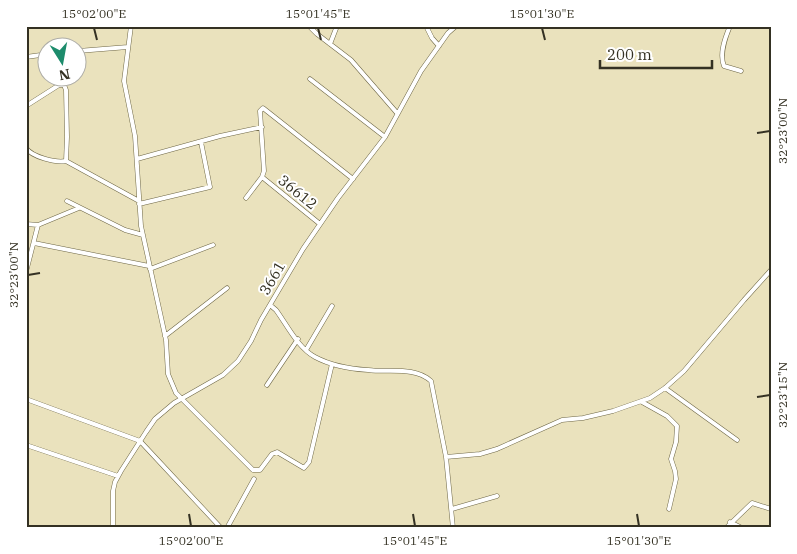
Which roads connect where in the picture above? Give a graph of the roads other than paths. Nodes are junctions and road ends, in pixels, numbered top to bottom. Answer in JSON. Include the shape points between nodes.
{"nodes":[{"id":1,"x":131,"y":26,"type":"edge"},
{"id":2,"x":310,"y":26,"type":"edge"},
{"id":3,"x":337,"y":26,"type":"edge"},
{"id":4,"x":426,"y":26,"type":"edge"},
{"id":5,"x":456,"y":26,"type":"edge"},
{"id":6,"x":730,"y":26,"type":"edge"},
{"id":7,"x":330,"y":44,"type":"junction"},
{"id":8,"x":439,"y":46,"type":"junction"},
{"id":9,"x":128,"y":47,"type":"junction"},
{"id":10,"x":88,"y":50,"type":"edge"},
{"id":11,"x":741,"y":71,"type":"dead end"},
{"id":12,"x":310,"y":79,"type":"dead end"},
{"id":13,"x":26,"y":106,"type":"edge"},
{"id":14,"x":396,"y":113,"type":"junction"},
{"id":15,"x":262,"y":127,"type":"junction"},
{"id":16,"x":384,"y":137,"type":"junction"},
{"id":17,"x":201,"y":142,"type":"junction"},
{"id":18,"x":26,"y":148,"type":"edge"},
{"id":19,"x":137,"y":159,"type":"junction"},
{"id":20,"x":66,"y":161,"type":"junction"},
{"id":21,"x":262,"y":177,"type":"junction"},
{"id":22,"x":353,"y":179,"type":"junction"},
{"id":23,"x":246,"y":198,"type":"dead end"},
{"id":24,"x":67,"y":202,"type":"dead end"},
{"id":25,"x":139,"y":203,"type":"junction"},
{"id":26,"x":79,"y":208,"type":"junction"},
{"id":27,"x":26,"y":224,"type":"edge"},
{"id":28,"x":320,"y":224,"type":"junction"},
{"id":29,"x":38,"y":225,"type":"junction"},
{"id":30,"x":143,"y":236,"type":"junction"},
{"id":31,"x":34,"y":243,"type":"junction"},
{"id":32,"x":214,"y":245,"type":"dead end"},
{"id":33,"x":149,"y":268,"type":"junction"},
{"id":34,"x":771,"y":270,"type":"edge"},
{"id":35,"x":26,"y":272,"type":"edge"},
{"id":36,"x":227,"y":288,"type":"dead end"},
{"id":37,"x":270,"y":305,"type":"junction"},
{"id":38,"x":332,"y":306,"type":"dead end"},
{"id":39,"x":165,"y":336,"type":"junction"},
{"id":40,"x":298,"y":339,"type":"junction"},
{"id":41,"x":306,"y":350,"type":"junction"},
{"id":42,"x":332,"y":364,"type":"junction"},
{"id":43,"x":267,"y":385,"type":"dead end"},
{"id":44,"x":665,"y":388,"type":"junction"},
{"id":45,"x":181,"y":397,"type":"junction"},
{"id":46,"x":26,"y":399,"type":"edge"},
{"id":47,"x":642,"y":402,"type":"junction"},
{"id":48,"x":737,"y":440,"type":"dead end"},
{"id":49,"x":140,"y":441,"type":"junction"},
{"id":50,"x":26,"y":444,"type":"edge"},
{"id":51,"x":446,"y":457,"type":"junction"},
{"id":52,"x":118,"y":476,"type":"junction"},
{"id":53,"x":254,"y":479,"type":"dead end"},
{"id":54,"x":497,"y":496,"type":"dead end"},
{"id":55,"x":452,"y":509,"type":"junction"},
{"id":56,"x":669,"y":509,"type":"dead end"},
{"id":57,"x":771,"y":509,"type":"edge"},
{"id":58,"x":730,"y":522,"type":"junction"},
{"id":59,"x":113,"y":528,"type":"edge"},
{"id":60,"x":221,"y":528,"type":"edge"},
{"id":61,"x":227,"y":528,"type":"edge"},
{"id":62,"x":452,"y":528,"type":"edge"},
{"id":63,"x":726,"y":528,"type":"edge"},
{"id":64,"x":742,"y":528,"type":"edge"}],
"edges":[{"from":1,"to":9,"type":"street"},
{"from":2,"to":7,"type":"street"},
{"from":3,"to":7,"type":"street"},
{"from":4,"to":8,"type":"street"},
{"from":5,"to":8,"type":"street","name":"3661"},
{"from":6,"to":11,"type":"street","via":[[722,59],[724,66]]},
{"from":7,"to":14,"type":"street","via":[[351,60]]},
{"from":8,"to":14,"type":"street","name":"3661"},
{"from":9,"to":10,"type":"street"},
{"from":9,"to":19,"type":"street","via":[[124,81],[133,119]]},
{"from":12,"to":16,"type":"street"},
{"from":13,"to":20,"type":"street","via":[[64,85]]},
{"from":14,"to":16,"type":"street","name":"3661"},
{"from":15,"to":17,"type":"street"},
{"from":15,"to":21,"type":"street"},
{"from":15,"to":22,"type":"street","via":[[260,111],[264,108]]},
{"from":16,"to":22,"type":"street","name":"3661"},
{"from":17,"to":19,"type":"street"},
{"from":17,"to":25,"type":"street","via":[[210,187]]},
{"from":18,"to":20,"type":"street","via":[[30,154]]},
{"from":19,"to":25,"type":"street"},
{"from":20,"to":25,"type":"street"},
{"from":21,"to":23,"type":"street"},
{"from":21,"to":28,"type":"street","name":"36612"},
{"from":22,"to":28,"type":"street","name":"3661"},
{"from":24,"to":26,"type":"street"},
{"from":25,"to":30,"type":"street"},
{"from":26,"to":29,"type":"street"},
{"from":26,"to":30,"type":"street"},
{"from":27,"to":29,"type":"street"},
{"from":28,"to":37,"type":"street","name":"3661"},
{"from":29,"to":31,"type":"street"},
{"from":30,"to":33,"type":"street"},
{"from":31,"to":33,"type":"street"},
{"from":31,"to":35,"type":"street"},
{"from":32,"to":33,"type":"street"},
{"from":33,"to":39,"type":"street"},
{"from":34,"to":44,"type":"street","via":[[700,354]]},
{"from":36,"to":39,"type":"street"},
{"from":37,"to":40,"type":"street"},
{"from":37,"to":45,"type":"street","name":"3661","via":[[234,366]]},
{"from":38,"to":41,"type":"street"},
{"from":39,"to":45,"type":"street","via":[[168,374]]},
{"from":40,"to":41,"type":"street"},
{"from":40,"to":43,"type":"street"},
{"from":41,"to":42,"type":"street"},
{"from":42,"to":45,"type":"street","via":[[309,462],[304,468],[274,452],[260,470],[252,470]]},
{"from":42,"to":51,"type":"street","via":[[425,376],[434,390]]},
{"from":44,"to":47,"type":"street"},
{"from":44,"to":48,"type":"street"},
{"from":45,"to":49,"type":"street","name":"3661","via":[[155,419]]},
{"from":46,"to":49,"type":"street"},
{"from":47,"to":51,"type":"street","via":[[562,420],[480,454]]},
{"from":47,"to":56,"type":"street","via":[[667,416],[677,426],[671,459],[676,479]]},
{"from":49,"to":52,"type":"street","name":"3661"},
{"from":49,"to":60,"type":"street"},
{"from":50,"to":52,"type":"street"},
{"from":51,"to":55,"type":"street"},
{"from":52,"to":59,"type":"street","name":"3661","via":[[113,491]]},
{"from":53,"to":61,"type":"street"},
{"from":54,"to":55,"type":"street"},
{"from":55,"to":62,"type":"street"},
{"from":57,"to":58,"type":"street","via":[[753,502]]},
{"from":58,"to":63,"type":"street"},
{"from":58,"to":64,"type":"street"}]}
